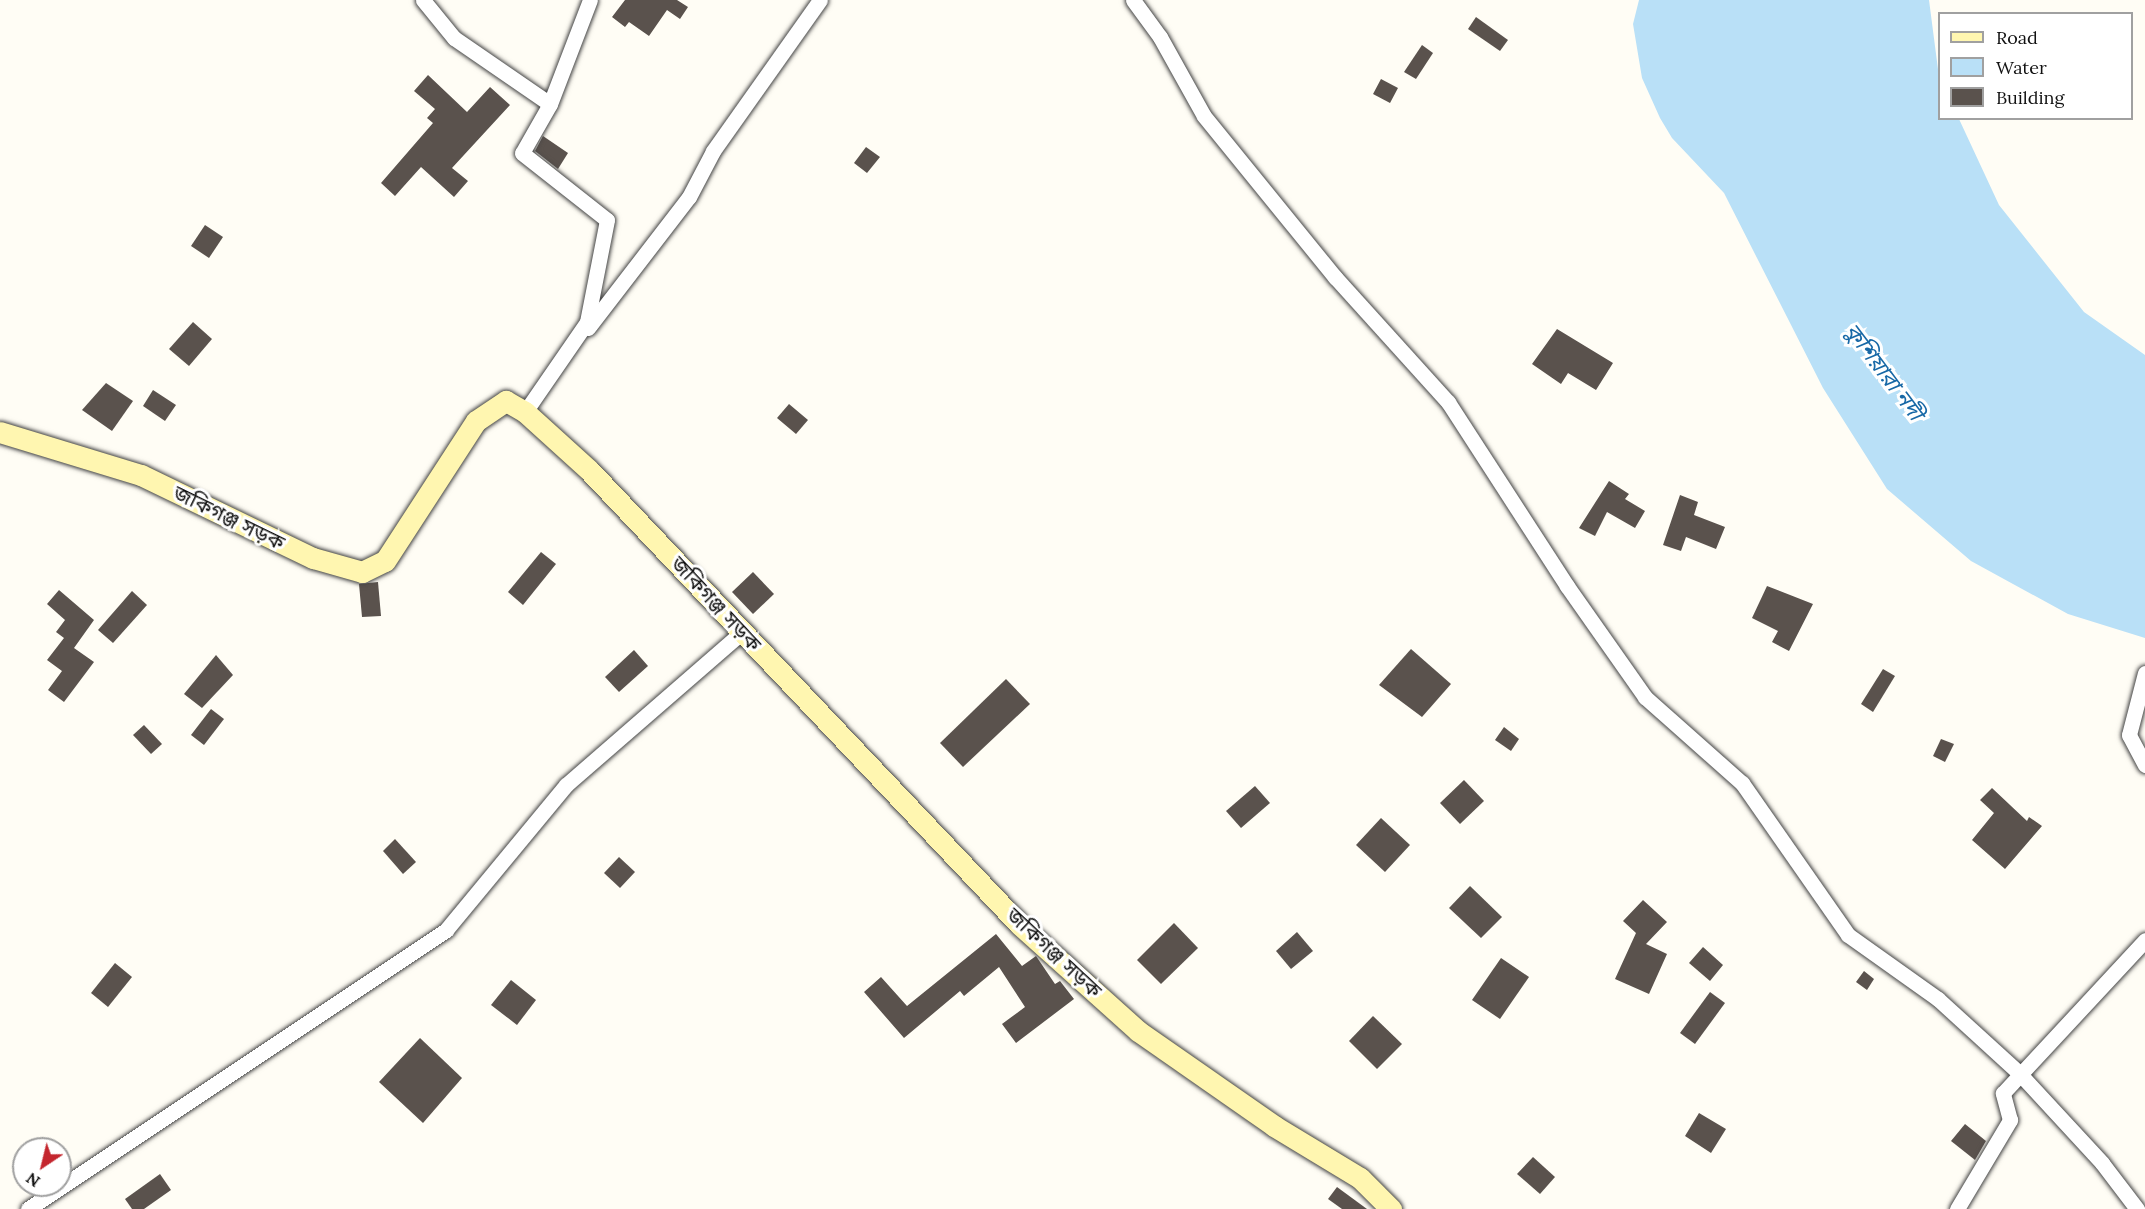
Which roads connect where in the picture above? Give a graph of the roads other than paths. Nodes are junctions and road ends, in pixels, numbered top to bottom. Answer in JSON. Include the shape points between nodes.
{"nodes":[{"id":1,"x":423,"y":0,"type":"edge"},
{"id":2,"x":590,"y":0,"type":"edge"},
{"id":3,"x":820,"y":0,"type":"edge"},
{"id":4,"x":1133,"y":0,"type":"edge"},
{"id":5,"x":550,"y":104,"type":"junction"},
{"id":6,"x":528,"y":414,"type":"junction"},
{"id":7,"x":0,"y":432,"type":"edge"},
{"id":8,"x":742,"y":632,"type":"junction"},
{"id":9,"x":2145,"y":673,"type":"edge"},
{"id":10,"x":2145,"y":765,"type":"edge"},
{"id":11,"x":2145,"y":940,"type":"edge"},
{"id":12,"x":2020,"y":1074,"type":"junction"},
{"id":13,"x":28,"y":1209,"type":"edge"},
{"id":14,"x":1391,"y":1209,"type":"edge"},
{"id":15,"x":1957,"y":1209,"type":"edge"},
{"id":16,"x":2137,"y":1209,"type":"edge"}],
"edges":[{"from":1,"to":5,"type":"street","via":[[454,38]]},
{"from":2,"to":5,"type":"street"},
{"from":3,"to":6,"type":"street","via":[[713,151],[689,197],[582,336]]},
{"from":4,"to":12,"type":"street","via":[[1160,37],[1204,116],[1335,277],[1448,402],[1567,586],[1645,697],[1742,783],[1848,935],[1938,999]]},
{"from":5,"to":6,"type":"street","via":[[522,153],[607,220],[587,322]]},
{"from":6,"to":7,"type":"main road","name":"জকিগঞ্জ সড়ক","via":[[506,401],[476,421],[385,561],[362,572],[313,558],[141,475]]},
{"from":6,"to":8,"type":"main road","name":"জকিগঞ্জ সড়ক","via":[[589,470]]},
{"from":8,"to":13,"type":"street","via":[[566,785],[446,930]]},
{"from":8,"to":14,"type":"main road","name":"জকিগঞ্জ সড়ক","via":[[1020,925],[1138,1031],[1274,1126],[1360,1178]]},
{"from":9,"to":10,"type":"street","via":[[2129,735]]},
{"from":11,"to":12,"type":"street"},
{"from":12,"to":15,"type":"street","via":[[2003,1093],[2010,1120]]},
{"from":12,"to":16,"type":"street","via":[[2102,1163]]}]}
